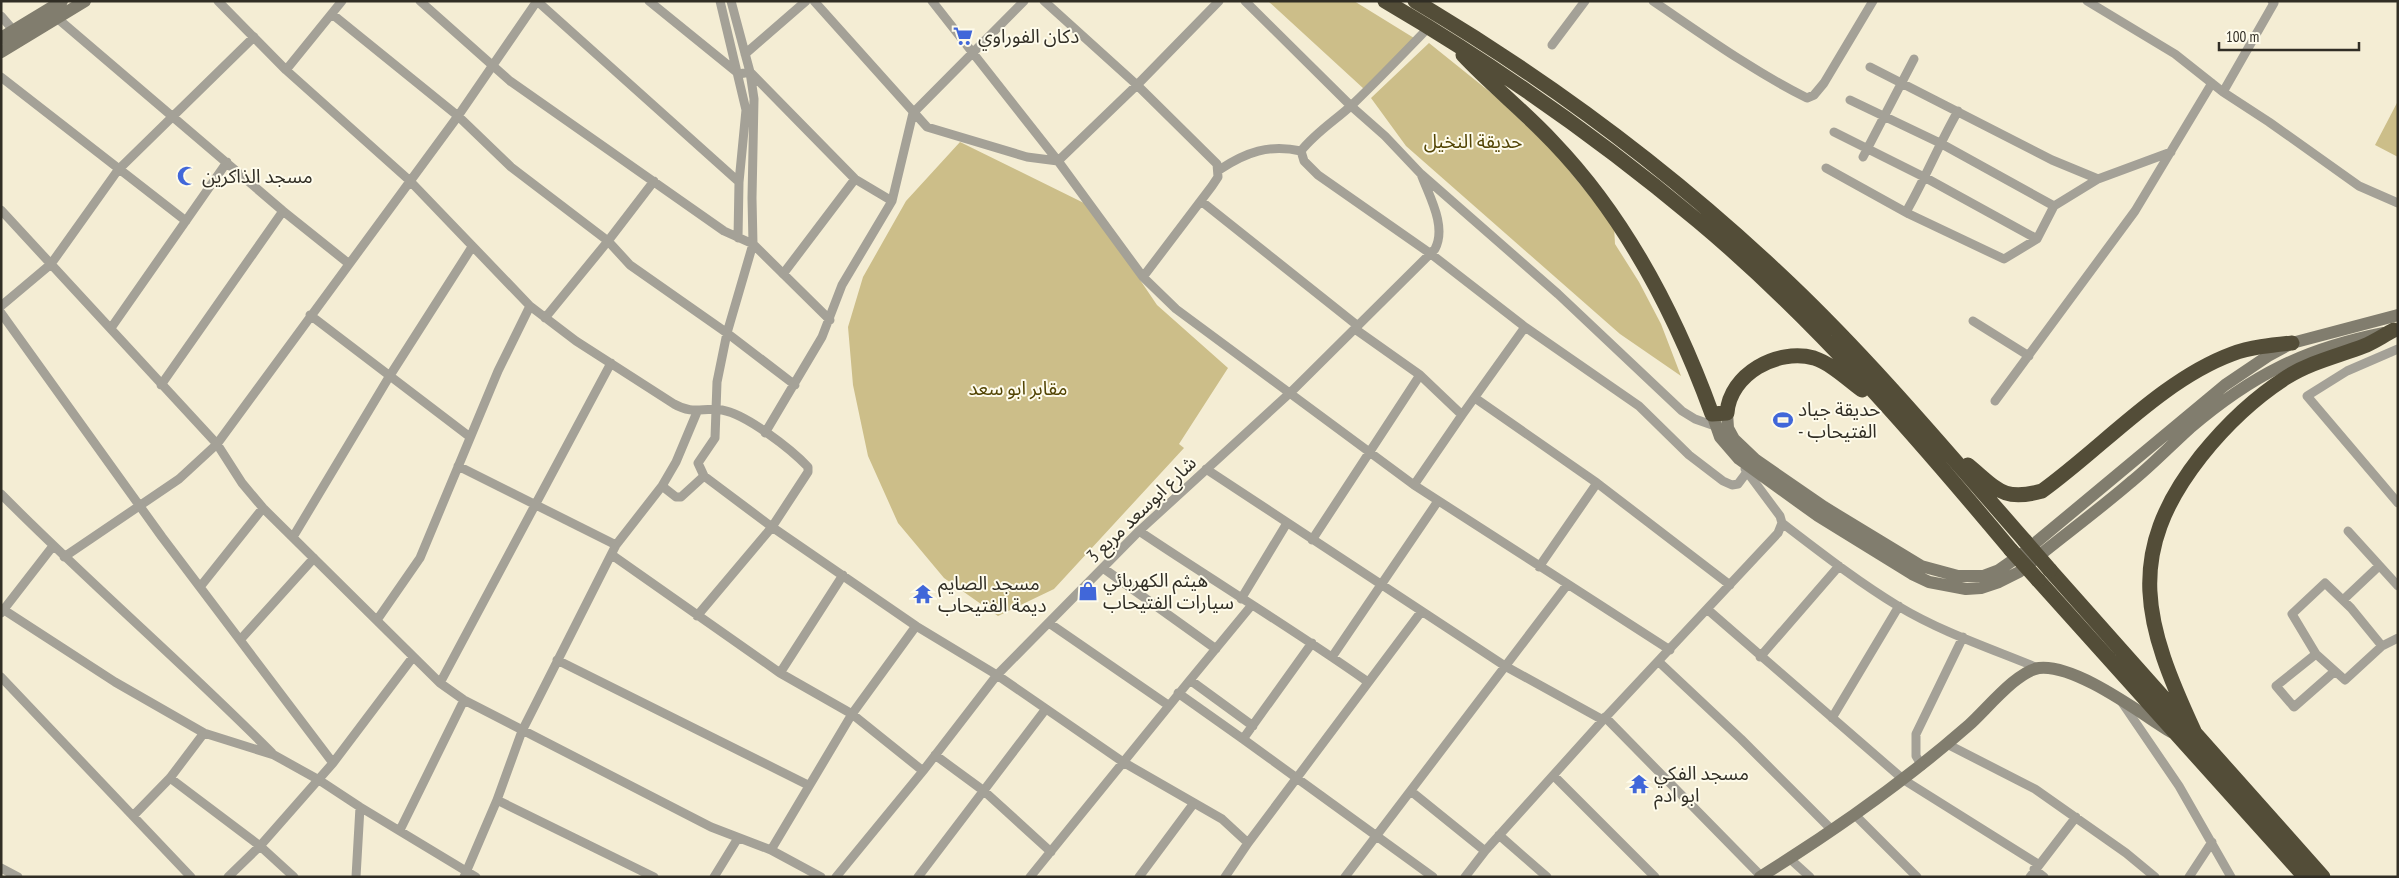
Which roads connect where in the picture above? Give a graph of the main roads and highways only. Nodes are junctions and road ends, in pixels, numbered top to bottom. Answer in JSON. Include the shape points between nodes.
{"nodes":[{"id":1,"x":62,"y":1,"type":"edge"},
{"id":2,"x":85,"y":1,"type":"edge"},
{"id":3,"x":1385,"y":1,"type":"edge"},
{"id":4,"x":1415,"y":1,"type":"edge"},
{"id":5,"x":1426,"y":5,"type":"edge"},
{"id":6,"x":1,"y":38,"type":"edge"},
{"id":7,"x":1447,"y":38,"type":"junction"},
{"id":8,"x":1,"y":52,"type":"edge"},
{"id":9,"x":2398,"y":315,"type":"edge"},
{"id":10,"x":2396,"y":330,"type":"edge"},
{"id":11,"x":2292,"y":343,"type":"junction"},
{"id":12,"x":1891,"y":412,"type":"junction"},
{"id":13,"x":1718,"y":418,"type":"junction"},
{"id":14,"x":1921,"y":424,"type":"junction"},
{"id":15,"x":2194,"y":731,"type":"junction"},
{"id":16,"x":2177,"y":736,"type":"junction"},
{"id":17,"x":1760,"y":876,"type":"edge"},
{"id":18,"x":2305,"y":877,"type":"edge"},
{"id":19,"x":2322,"y":877,"type":"edge"}],
"edges":[{"from":1,"to":6,"type":"main road"},
{"from":2,"to":8,"type":"main road"},
{"from":3,"to":7,"type":"highway"},
{"from":4,"to":5,"type":"highway"},
{"from":5,"to":14,"type":"highway","via":[[1603,124],[1673,180],[1790,283]]},
{"from":7,"to":12,"type":"highway","via":[[1564,116],[1699,221],[1782,297]]},
{"from":7,"to":13,"type":"highway","via":[[1552,141],[1601,198],[1660,294]]},
{"from":9,"to":11,"type":"main road"},
{"from":10,"to":13,"type":"main road","via":[[2344,341],[2293,359],[2248,384],[2019,572],[1999,582],[1966,590],[1947,587],[1912,574],[1818,516],[1739,459],[1728,448]]},
{"from":10,"to":15,"type":"highway","via":[[2364,346],[2327,357],[2287,377],[2245,409],[2215,438],[2171,500],[2159,526],[2150,560],[2150,592],[2154,626],[2169,676]]},
{"from":11,"to":13,"type":"main road","via":[[2225,385],[2022,554],[1999,570],[1983,576],[1958,576],[1921,566],[1780,478],[1738,445]]},
{"from":11,"to":14,"type":"highway","via":[[2232,354],[2184,378],[2062,477],[2042,491],[2027,495],[2011,496],[2000,490]]},
{"from":12,"to":13,"type":"highway","via":[[1825,363],[1813,358],[1794,357],[1774,361],[1744,376]]},
{"from":12,"to":16,"type":"highway","bridge":true},
{"from":14,"to":15,"type":"highway","bridge":true},
{"from":15,"to":19,"type":"highway"},
{"from":16,"to":17,"type":"main road","via":[[2076,676],[2056,669],[2038,668],[2014,682],[1904,780]]},
{"from":16,"to":18,"type":"highway"}]}
